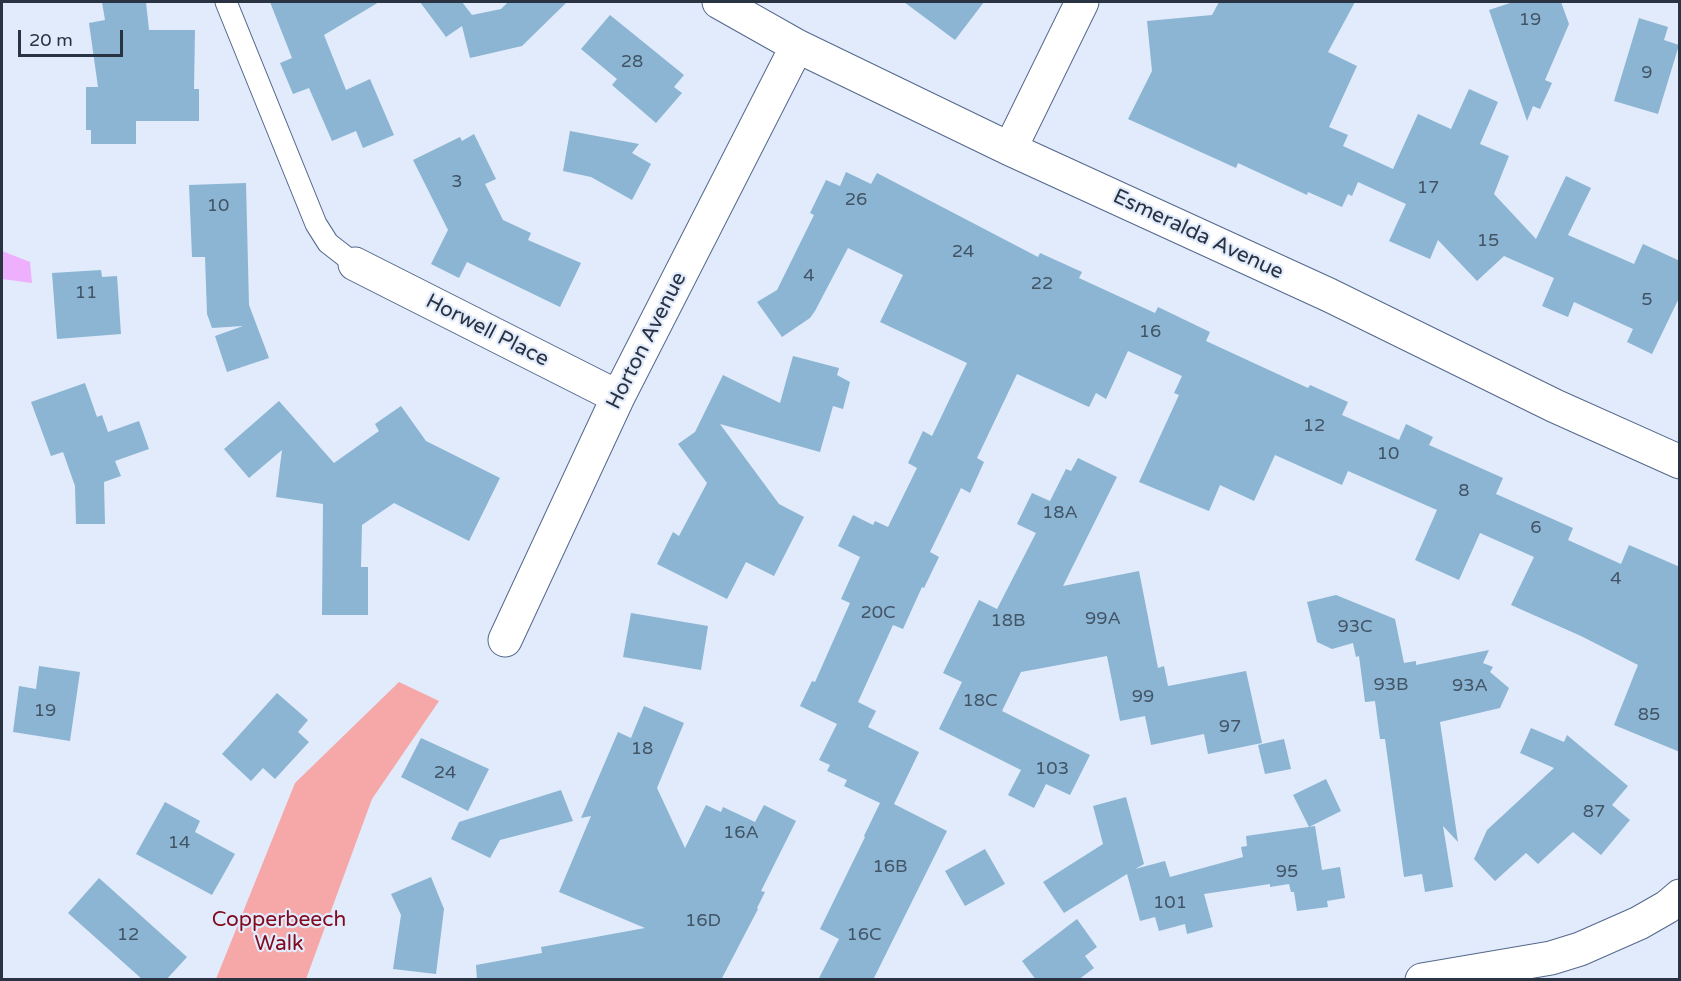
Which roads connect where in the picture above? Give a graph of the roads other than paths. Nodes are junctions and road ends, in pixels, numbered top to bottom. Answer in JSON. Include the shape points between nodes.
{"nodes":[{"id":1,"x":226,"y":2,"type":"edge"},
{"id":2,"x":719,"y":2,"type":"edge"},
{"id":3,"x":1082,"y":2,"type":"edge"},
{"id":4,"x":797,"y":46,"type":"junction"},
{"id":5,"x":1010,"y":149,"type":"junction"},
{"id":6,"x":355,"y":264,"type":"joint"},
{"id":7,"x":618,"y":398,"type":"junction"},
{"id":8,"x":1680,"y":462,"type":"edge"},
{"id":9,"x":505,"y":640,"type":"dead end"},
{"id":10,"x":1680,"y":896,"type":"edge"},
{"id":11,"x":1422,"y":980,"type":"edge"}],
"edges":[{"from":1,"to":6,"type":"lane","via":[[316,224],[328,243]]},
{"from":2,"to":4,"type":"street","name":"Esmeralda Avenue"},
{"from":3,"to":5,"type":"street"},
{"from":4,"to":5,"type":"street","name":"Esmeralda Avenue"},
{"from":4,"to":7,"type":"street","name":"Horton Avenue"},
{"from":5,"to":8,"type":"street","name":"Esmeralda Avenue"},
{"from":6,"to":7,"type":"street","name":"Horwell Place"},
{"from":7,"to":9,"type":"street","name":"Horton Avenue"},
{"from":10,"to":11,"type":"street","via":[[1639,923],[1580,949],[1551,958]]}]}
